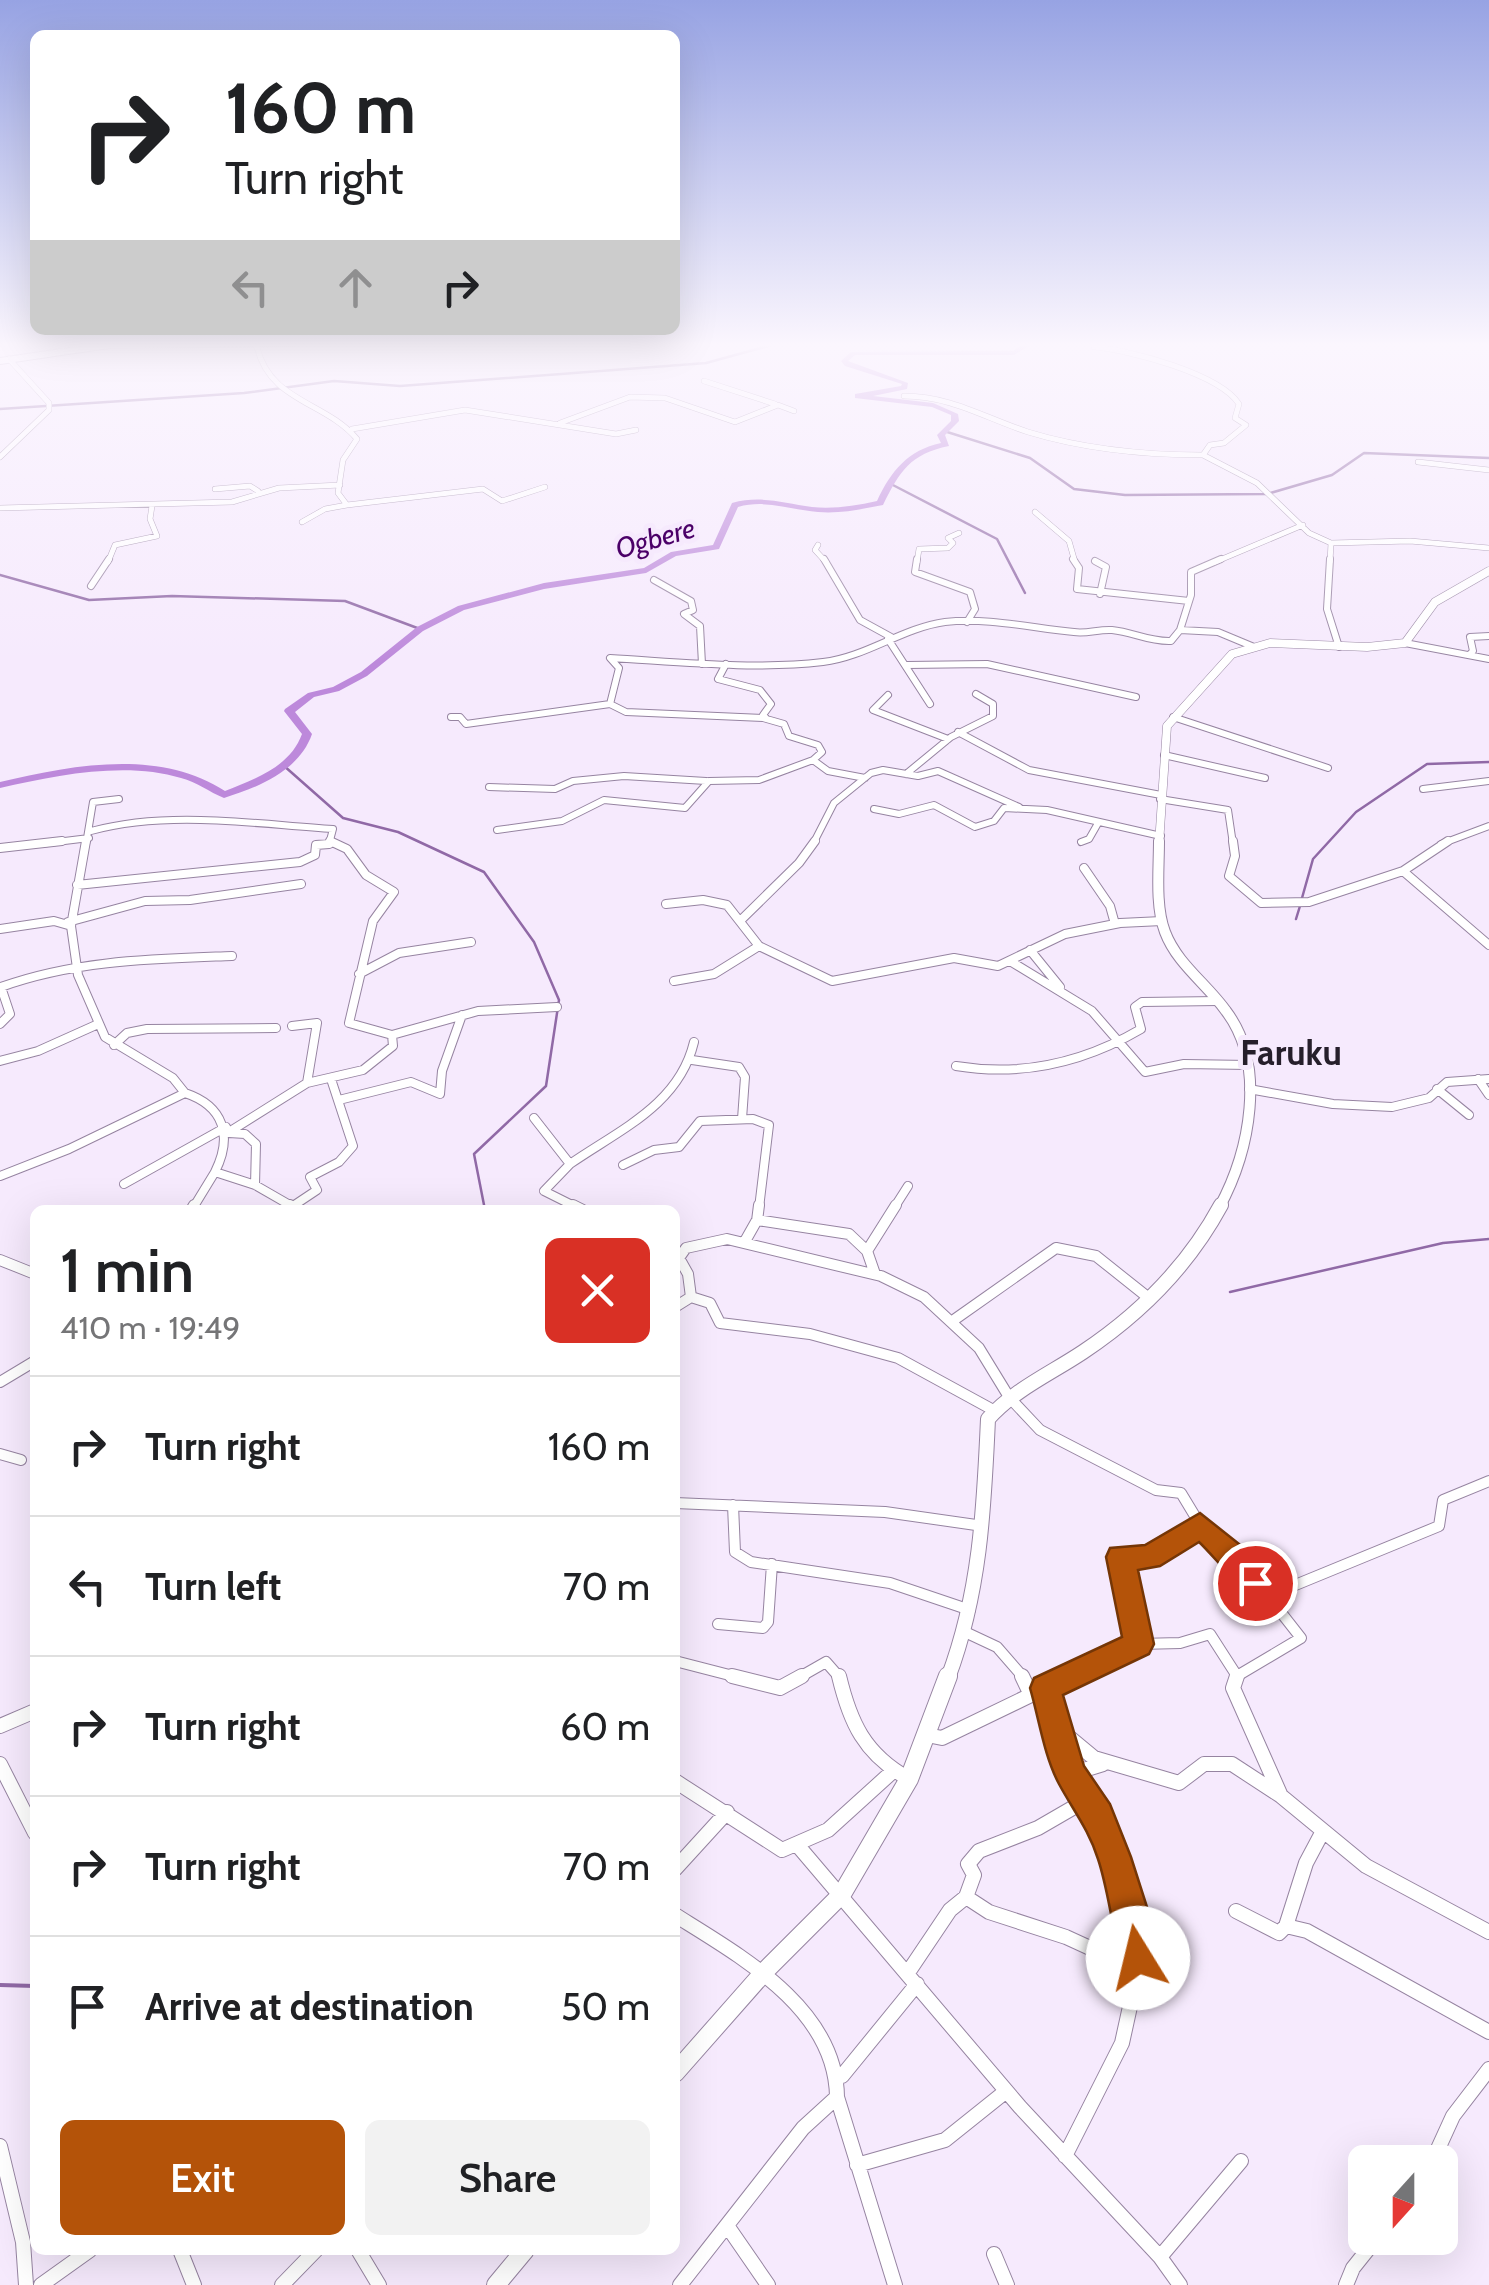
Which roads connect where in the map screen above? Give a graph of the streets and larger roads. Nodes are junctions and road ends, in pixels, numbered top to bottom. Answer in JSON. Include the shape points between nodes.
{"nodes":[{"id":1,"x":350,"y":450,"type":"edge"},
{"id":2,"x":1101,"y":450,"type":"edge"},
{"id":3,"x":1207,"y":450,"type":"edge"},
{"id":4,"x":1203,"y":456,"type":"junction"},
{"id":5,"x":1418,"y":462,"type":"dead end"},
{"id":6,"x":1489,"y":470,"type":"edge"},
{"id":7,"x":340,"y":485,"type":"junction"},
{"id":8,"x":545,"y":486,"type":"dead end"},
{"id":9,"x":215,"y":489,"type":"dead end"},
{"id":10,"x":258,"y":492,"type":"junction"},
{"id":11,"x":347,"y":505,"type":"junction"},
{"id":12,"x":152,"y":506,"type":"junction"},
{"id":13,"x":0,"y":508,"type":"edge"},
{"id":14,"x":1036,"y":512,"type":"dead end"},
{"id":15,"x":302,"y":522,"type":"dead end"},
{"id":16,"x":1303,"y":525,"type":"junction"},
{"id":17,"x":959,"y":533,"type":"dead end"},
{"id":18,"x":1331,"y":543,"type":"junction"},
{"id":19,"x":818,"y":545,"type":"dead end"},
{"id":20,"x":1489,"y":548,"type":"edge"},
{"id":21,"x":1095,"y":561,"type":"dead end"},
{"id":22,"x":1486,"y":577,"type":"edge"},
{"id":23,"x":654,"y":580,"type":"dead end"},
{"id":24,"x":92,"y":586,"type":"dead end"},
{"id":25,"x":1100,"y":594,"type":"junction"},
{"id":26,"x":1188,"y":601,"type":"junction"},
{"id":27,"x":967,"y":622,"type":"junction"},
{"id":28,"x":1180,"y":630,"type":"junction"},
{"id":29,"x":1489,"y":636,"type":"edge"},
{"id":30,"x":890,"y":638,"type":"junction"},
{"id":31,"x":1405,"y":644,"type":"junction"},
{"id":32,"x":1254,"y":647,"type":"junction"},
{"id":33,"x":1339,"y":647,"type":"junction"},
{"id":34,"x":1469,"y":655,"type":"junction"},
{"id":35,"x":1489,"y":658,"type":"edge"},
{"id":36,"x":702,"y":664,"type":"junction"},
{"id":37,"x":726,"y":664,"type":"junction"},
{"id":38,"x":907,"y":666,"type":"junction"},
{"id":39,"x":976,"y":694,"type":"dead end"},
{"id":40,"x":888,"y":695,"type":"dead end"},
{"id":41,"x":1136,"y":696,"type":"dead end"},
{"id":42,"x":610,"y":704,"type":"junction"},
{"id":43,"x":930,"y":704,"type":"dead end"},
{"id":44,"x":451,"y":717,"type":"dead end"},
{"id":45,"x":767,"y":718,"type":"junction"},
{"id":46,"x":1173,"y":718,"type":"junction"},
{"id":47,"x":958,"y":732,"type":"junction"},
{"id":48,"x":948,"y":739,"type":"junction"},
{"id":49,"x":1164,"y":755,"type":"junction"},
{"id":50,"x":813,"y":760,"type":"junction"},
{"id":51,"x":1328,"y":768,"type":"dead end"},
{"id":52,"x":906,"y":774,"type":"junction"},
{"id":53,"x":864,"y":778,"type":"junction"},
{"id":54,"x":1265,"y":778,"type":"dead end"},
{"id":55,"x":706,"y":781,"type":"junction"},
{"id":56,"x":1489,"y":781,"type":"edge"},
{"id":57,"x":489,"y":787,"type":"dead end"},
{"id":58,"x":1423,"y":789,"type":"dead end"},
{"id":59,"x":1161,"y":797,"type":"junction"},
{"id":60,"x":119,"y":799,"type":"dead end"},
{"id":61,"x":1019,"y":807,"type":"junction"},
{"id":62,"x":874,"y":809,"type":"dead end"},
{"id":63,"x":1097,"y":824,"type":"junction"},
{"id":64,"x":1489,"y":826,"type":"edge"},
{"id":65,"x":497,"y":830,"type":"dead end"},
{"id":66,"x":90,"y":834,"type":"junction"},
{"id":67,"x":1161,"y":836,"type":"junction"},
{"id":68,"x":1080,"y":842,"type":"dead end"},
{"id":69,"x":330,"y":844,"type":"junction"},
{"id":70,"x":0,"y":848,"type":"edge"},
{"id":71,"x":1084,"y":868,"type":"dead end"},
{"id":72,"x":1404,"y":870,"type":"junction"},
{"id":73,"x":301,"y":884,"type":"dead end"},
{"id":74,"x":77,"y":885,"type":"junction"},
{"id":75,"x":666,"y":904,"type":"dead end"},
{"id":76,"x":742,"y":919,"type":"junction"},
{"id":77,"x":1162,"y":921,"type":"junction"},
{"id":78,"x":68,"y":924,"type":"junction"},
{"id":79,"x":1115,"y":924,"type":"junction"},
{"id":80,"x":0,"y":928,"type":"edge"},
{"id":81,"x":471,"y":942,"type":"dead end"},
{"id":82,"x":1489,"y":945,"type":"edge"},
{"id":83,"x":759,"y":946,"type":"junction"},
{"id":84,"x":1030,"y":950,"type":"junction"},
{"id":85,"x":232,"y":956,"type":"dead end"},
{"id":86,"x":1010,"y":961,"type":"junction"},
{"id":87,"x":76,"y":968,"type":"junction"},
{"id":88,"x":359,"y":974,"type":"junction"},
{"id":89,"x":674,"y":982,"type":"dead end"},
{"id":90,"x":2,"y":986,"type":"edge"},
{"id":91,"x":1062,"y":989,"type":"junction"},
{"id":92,"x":1218,"y":1002,"type":"junction"},
{"id":93,"x":557,"y":1007,"type":"dead end"},
{"id":94,"x":462,"y":1015,"type":"junction"},
{"id":95,"x":0,"y":1024,"type":"edge"},
{"id":96,"x":96,"y":1024,"type":"junction"},
{"id":97,"x":292,"y":1026,"type":"dead end"},
{"id":98,"x":276,"y":1028,"type":"dead end"},
{"id":99,"x":392,"y":1035,"type":"junction"},
{"id":100,"x":1120,"y":1040,"type":"junction"},
{"id":101,"x":694,"y":1042,"type":"dead end"},
{"id":102,"x":114,"y":1045,"type":"junction"},
{"id":103,"x":692,"y":1060,"type":"junction"},
{"id":104,"x":0,"y":1062,"type":"edge"},
{"id":105,"x":1249,"y":1065,"type":"junction"},
{"id":106,"x":956,"y":1066,"type":"dead end"},
{"id":107,"x":331,"y":1079,"type":"junction"},
{"id":108,"x":1484,"y":1079,"type":"edge"},
{"id":109,"x":307,"y":1083,"type":"junction"},
{"id":110,"x":1249,"y":1089,"type":"junction"},
{"id":111,"x":1438,"y":1089,"type":"junction"},
{"id":112,"x":185,"y":1093,"type":"junction"},
{"id":113,"x":1489,"y":1096,"type":"edge"},
{"id":114,"x":340,"y":1100,"type":"junction"},
{"id":115,"x":1469,"y":1114,"type":"dead end"},
{"id":116,"x":534,"y":1118,"type":"dead end"},
{"id":117,"x":742,"y":1119,"type":"junction"},
{"id":118,"x":228,"y":1131,"type":"junction"},
{"id":119,"x":570,"y":1164,"type":"junction"},
{"id":120,"x":623,"y":1165,"type":"dead end"},
{"id":121,"x":216,"y":1172,"type":"junction"},
{"id":122,"x":0,"y":1176,"type":"edge"},
{"id":123,"x":124,"y":1184,"type":"dead end"},
{"id":124,"x":255,"y":1184,"type":"junction"},
{"id":125,"x":908,"y":1186,"type":"dead end"},
{"id":126,"x":194,"y":1205,"type":"edge"},
{"id":127,"x":291,"y":1205,"type":"edge"},
{"id":128,"x":300,"y":1205,"type":"edge"},
{"id":129,"x":572,"y":1205,"type":"edge"},
{"id":130,"x":758,"y":1220,"type":"junction"},
{"id":131,"x":744,"y":1243,"type":"junction"},
{"id":132,"x":867,"y":1251,"type":"junction"},
{"id":133,"x":680,"y":1255,"type":"edge"},
{"id":134,"x":0,"y":1260,"type":"edge"},
{"id":135,"x":680,"y":1263,"type":"edge"},
{"id":136,"x":30,"y":1272,"type":"edge"},
{"id":137,"x":875,"y":1274,"type":"junction"},
{"id":138,"x":691,"y":1297,"type":"junction"},
{"id":139,"x":1150,"y":1299,"type":"junction"},
{"id":140,"x":680,"y":1304,"type":"edge"},
{"id":141,"x":951,"y":1322,"type":"junction"},
{"id":142,"x":30,"y":1364,"type":"edge"},
{"id":143,"x":0,"y":1382,"type":"edge"},
{"id":144,"x":1009,"y":1397,"type":"junction"},
{"id":145,"x":995,"y":1410,"type":"junction"},
{"id":146,"x":0,"y":1454,"type":"edge"},
{"id":147,"x":21,"y":1460,"type":"dead end"},
{"id":148,"x":1489,"y":1481,"type":"edge"},
{"id":149,"x":680,"y":1503,"type":"edge"},
{"id":150,"x":733,"y":1505,"type":"junction"},
{"id":151,"x":983,"y":1526,"type":"junction"},
{"id":152,"x":1200,"y":1526,"type":"junction"},
{"id":153,"x":772,"y":1564,"type":"junction"},
{"id":154,"x":1263,"y":1592,"type":"junction"},
{"id":155,"x":970,"y":1610,"type":"junction"},
{"id":156,"x":718,"y":1624,"type":"dead end"},
{"id":157,"x":966,"y":1632,"type":"junction"},
{"id":158,"x":1139,"y":1644,"type":"junction"},
{"id":159,"x":680,"y":1662,"type":"edge"},
{"id":160,"x":1236,"y":1676,"type":"junction"},
{"id":161,"x":1045,"y":1688,"type":"junction"},
{"id":162,"x":1031,"y":1694,"type":"junction"},
{"id":163,"x":30,"y":1712,"type":"edge"},
{"id":164,"x":1053,"y":1724,"type":"junction"},
{"id":165,"x":0,"y":1726,"type":"edge"},
{"id":166,"x":927,"y":1735,"type":"junction"},
{"id":167,"x":0,"y":1764,"type":"edge"},
{"id":168,"x":1104,"y":1764,"type":"junction"},
{"id":169,"x":892,"y":1772,"type":"junction"},
{"id":170,"x":1071,"y":1774,"type":"junction"},
{"id":171,"x":909,"y":1779,"type":"junction"},
{"id":172,"x":680,"y":1785,"type":"edge"},
{"id":173,"x":1082,"y":1787,"type":"junction"},
{"id":174,"x":1282,"y":1796,"type":"junction"},
{"id":175,"x":727,"y":1812,"type":"junction"},
{"id":176,"x":30,"y":1823,"type":"edge"},
{"id":177,"x":1324,"y":1832,"type":"junction"},
{"id":178,"x":800,"y":1847,"type":"junction"},
{"id":179,"x":680,"y":1863,"type":"edge"},
{"id":180,"x":842,"y":1894,"type":"junction"},
{"id":181,"x":966,"y":1897,"type":"junction"},
{"id":182,"x":1236,"y":1911,"type":"dead end"},
{"id":183,"x":680,"y":1917,"type":"edge"},
{"id":184,"x":1286,"y":1926,"type":"junction"},
{"id":185,"x":1489,"y":1932,"type":"edge"},
{"id":186,"x":1138,"y":1970,"type":"junction"},
{"id":187,"x":764,"y":1972,"type":"junction"},
{"id":188,"x":913,"y":1977,"type":"junction"},
{"id":189,"x":1489,"y":2032,"type":"edge"},
{"id":190,"x":680,"y":2061,"type":"edge"},
{"id":191,"x":1489,"y":2069,"type":"edge"},
{"id":192,"x":842,"y":2076,"type":"junction"},
{"id":193,"x":1005,"y":2092,"type":"junction"},
{"id":194,"x":838,"y":2096,"type":"junction"},
{"id":195,"x":1440,"y":2145,"type":"edge"},
{"id":196,"x":0,"y":2146,"type":"edge"},
{"id":197,"x":1065,"y":2156,"type":"junction"},
{"id":198,"x":1241,"y":2161,"type":"dead end"},
{"id":199,"x":857,"y":2165,"type":"junction"},
{"id":200,"x":728,"y":2227,"type":"junction"},
{"id":201,"x":994,"y":2254,"type":"dead end"},
{"id":202,"x":83,"y":2255,"type":"edge"},
{"id":203,"x":182,"y":2255,"type":"edge"},
{"id":204,"x":311,"y":2255,"type":"edge"},
{"id":205,"x":361,"y":2255,"type":"edge"},
{"id":206,"x":520,"y":2255,"type":"edge"},
{"id":207,"x":1363,"y":2255,"type":"edge"},
{"id":208,"x":1160,"y":2257,"type":"junction"},
{"id":209,"x":1175,"y":2283,"type":"edge"},
{"id":210,"x":26,"y":2285,"type":"edge"},
{"id":211,"x":41,"y":2285,"type":"edge"},
{"id":212,"x":194,"y":2285,"type":"edge"},
{"id":213,"x":282,"y":2285,"type":"edge"},
{"id":214,"x":379,"y":2285,"type":"edge"},
{"id":215,"x":496,"y":2285,"type":"edge"},
{"id":216,"x":680,"y":2285,"type":"edge"},
{"id":217,"x":768,"y":2285,"type":"edge"},
{"id":218,"x":896,"y":2285,"type":"edge"},
{"id":219,"x":1008,"y":2285,"type":"edge"},
{"id":220,"x":1346,"y":2285,"type":"edge"}],
"edges":[{"from":1,"to":7,"type":"street"},
{"from":2,"to":4,"type":"street"},
{"from":3,"to":4,"type":"street"},
{"from":4,"to":16,"type":"street","via":[[1257,483]]},
{"from":5,"to":6,"type":"street"},
{"from":7,"to":10,"type":"street"},
{"from":7,"to":11,"type":"street"},
{"from":8,"to":11,"type":"street","via":[[502,501],[483,489]]},
{"from":9,"to":10,"type":"street","via":[[250,486]]},
{"from":10,"to":12,"type":"street","via":[[238,501]]},
{"from":11,"to":15,"type":"street"},
{"from":12,"to":13,"type":"street"},
{"from":12,"to":24,"type":"street","via":[[156,536],[116,545]]},
{"from":14,"to":25,"type":"street","via":[[1069,542],[1079,568],[1077,589]]},
{"from":16,"to":18,"type":"street"},
{"from":16,"to":26,"type":"street","via":[[1191,572],[1194,592]]},
{"from":17,"to":27,"type":"street","via":[[948,538],[948,548],[919,549],[915,572],[965,587],[975,609]]},
{"from":18,"to":20,"type":"street","via":[[1447,541]]},
{"from":18,"to":33,"type":"street","via":[[1327,608]]},
{"from":19,"to":30,"type":"street","via":[[850,614]]},
{"from":21,"to":25,"type":"street","via":[[1106,567]]},
{"from":22,"to":31,"type":"street","via":[[1434,599]]},
{"from":23,"to":36,"type":"street","via":[[691,601],[693,610],[684,614],[700,626]]},
{"from":25,"to":26,"type":"street"},
{"from":26,"to":28,"type":"street"},
{"from":27,"to":28,"type":"street","via":[[1112,630],[1154,642],[1172,642]]},
{"from":27,"to":30,"type":"street"},
{"from":28,"to":32,"type":"street","via":[[1232,635]]},
{"from":29,"to":34,"type":"street","via":[[1470,636]]},
{"from":30,"to":37,"type":"street","via":[[822,662]]},
{"from":30,"to":38,"type":"street"},
{"from":31,"to":33,"type":"street"},
{"from":31,"to":34,"type":"street"},
{"from":32,"to":33,"type":"street"},
{"from":32,"to":46,"type":"street","via":[[1222,661]]},
{"from":34,"to":35,"type":"street"},
{"from":36,"to":37,"type":"street"},
{"from":36,"to":42,"type":"street","via":[[610,658],[619,668]]},
{"from":37,"to":45,"type":"street","via":[[718,679],[760,690],[770,704],[762,715]]},
{"from":38,"to":41,"type":"street","via":[[987,664]]},
{"from":38,"to":43,"type":"street"},
{"from":39,"to":47,"type":"street","via":[[992,704],[993,716]]},
{"from":40,"to":48,"type":"street","via":[[873,710]]},
{"from":42,"to":44,"type":"street","via":[[466,724]]},
{"from":42,"to":45,"type":"street","via":[[622,713]]},
{"from":45,"to":50,"type":"street","via":[[784,724],[789,736],[818,744],[822,752]]},
{"from":46,"to":49,"type":"street"},
{"from":46,"to":51,"type":"street"},
{"from":47,"to":48,"type":"street"},
{"from":47,"to":59,"type":"street","via":[[1029,770]]},
{"from":48,"to":52,"type":"street"},
{"from":49,"to":54,"type":"street"},
{"from":49,"to":59,"type":"street"},
{"from":50,"to":53,"type":"street"},
{"from":50,"to":55,"type":"street","via":[[755,781]]},
{"from":52,"to":53,"type":"street","via":[[883,770]]},
{"from":52,"to":61,"type":"street","via":[[938,771]]},
{"from":53,"to":76,"type":"street","via":[[834,803],[799,863]]},
{"from":55,"to":57,"type":"street","via":[[624,776],[554,789]]},
{"from":55,"to":65,"type":"street","via":[[686,808],[604,800],[562,821]]},
{"from":56,"to":58,"type":"street"},
{"from":59,"to":67,"type":"street"},
{"from":59,"to":72,"type":"street","via":[[1228,810],[1235,856],[1229,876],[1261,903],[1308,902]]},
{"from":60,"to":66,"type":"street","via":[[93,802]]},
{"from":61,"to":62,"type":"street","via":[[1004,808],[994,821],[974,827],[934,805],[899,814]]},
{"from":61,"to":63,"type":"street"},
{"from":63,"to":67,"type":"street"},
{"from":63,"to":68,"type":"street"},
{"from":64,"to":72,"type":"street","via":[[1440,844]]},
{"from":66,"to":69,"type":"street","via":[[116,824],[187,821],[310,826],[333,829]]},
{"from":66,"to":70,"type":"street"},
{"from":66,"to":74,"type":"street"},
{"from":67,"to":77,"type":"street"},
{"from":69,"to":74,"type":"street","via":[[316,845],[315,855],[300,862]]},
{"from":69,"to":88,"type":"street","via":[[350,851],[363,872],[394,892],[374,921]]},
{"from":71,"to":79,"type":"street"},
{"from":72,"to":82,"type":"street"},
{"from":73,"to":78,"type":"street","via":[[145,901]]},
{"from":74,"to":78,"type":"street"},
{"from":75,"to":76,"type":"street","via":[[714,902]]},
{"from":76,"to":83,"type":"street"},
{"from":77,"to":79,"type":"street"},
{"from":77,"to":92,"type":"street","via":[[1191,972]]},
{"from":78,"to":80,"type":"street"},
{"from":78,"to":87,"type":"street"},
{"from":79,"to":84,"type":"street","via":[[1055,937]]},
{"from":81,"to":88,"type":"street","via":[[399,953]]},
{"from":83,"to":86,"type":"street","via":[[832,980],[954,958]]},
{"from":83,"to":89,"type":"street","via":[[715,977]]},
{"from":84,"to":86,"type":"street"},
{"from":84,"to":91,"type":"street"},
{"from":85,"to":87,"type":"street"},
{"from":86,"to":91,"type":"street"},
{"from":87,"to":90,"type":"street"},
{"from":87,"to":96,"type":"street"},
{"from":88,"to":99,"type":"street","via":[[349,1023]]},
{"from":90,"to":95,"type":"street","via":[[10,1017]]},
{"from":91,"to":100,"type":"street"},
{"from":92,"to":100,"type":"street","via":[[1142,1002],[1136,1007],[1142,1029]]},
{"from":92,"to":105,"type":"street","via":[[1241,1030]]},
{"from":93,"to":94,"type":"street"},
{"from":94,"to":99,"type":"street","via":[[418,1034]]},
{"from":94,"to":114,"type":"street","via":[[440,1094],[410,1082]]},
{"from":96,"to":102,"type":"street"},
{"from":96,"to":104,"type":"street"},
{"from":97,"to":109,"type":"street","via":[[317,1024]]},
{"from":98,"to":102,"type":"street","via":[[146,1028]]},
{"from":99,"to":107,"type":"street","via":[[393,1046],[376,1064]]},
{"from":100,"to":105,"type":"street","via":[[1145,1072],[1184,1064]]},
{"from":100,"to":106,"type":"street","via":[[1090,1057],[1011,1073]]},
{"from":101,"to":103,"type":"street"},
{"from":102,"to":112,"type":"street","via":[[165,1072]]},
{"from":103,"to":117,"type":"street","via":[[740,1068]]},
{"from":103,"to":119,"type":"street","via":[[655,1106]]},
{"from":105,"to":110,"type":"street"},
{"from":107,"to":109,"type":"street"},
{"from":107,"to":114,"type":"street"},
{"from":108,"to":111,"type":"street"},
{"from":108,"to":113,"type":"street"},
{"from":109,"to":118,"type":"street"},
{"from":110,"to":111,"type":"street","via":[[1392,1106],[1418,1103]]},
{"from":110,"to":139,"type":"street","via":[[1234,1176],[1193,1250]]},
{"from":111,"to":115,"type":"street"},
{"from":112,"to":118,"type":"street","via":[[202,1100]]},
{"from":112,"to":122,"type":"street"},
{"from":114,"to":128,"type":"street","via":[[353,1146],[310,1177],[317,1190]]},
{"from":116,"to":119,"type":"street"},
{"from":117,"to":120,"type":"street","via":[[696,1122],[679,1147]]},
{"from":117,"to":130,"type":"street","via":[[769,1125]]},
{"from":118,"to":121,"type":"street","via":[[229,1148]]},
{"from":118,"to":123,"type":"street"},
{"from":118,"to":124,"type":"street","via":[[256,1144]]},
{"from":119,"to":129,"type":"street","via":[[544,1192]]},
{"from":121,"to":124,"type":"street"},
{"from":121,"to":126,"type":"street"},
{"from":124,"to":127,"type":"street"},
{"from":125,"to":132,"type":"street"},
{"from":130,"to":131,"type":"street"},
{"from":130,"to":132,"type":"street","via":[[849,1234]]},
{"from":131,"to":133,"type":"street","via":[[713,1238]]},
{"from":131,"to":137,"type":"street"},
{"from":132,"to":137,"type":"street"},
{"from":134,"to":136,"type":"street"},
{"from":135,"to":138,"type":"street"},
{"from":137,"to":141,"type":"street","via":[[924,1297]]},
{"from":138,"to":140,"type":"street"},
{"from":138,"to":145,"type":"street","via":[[710,1303],[720,1323],[810,1334],[898,1358]]},
{"from":139,"to":141,"type":"street","via":[[1123,1271],[1070,1246],[1056,1248]]},
{"from":139,"to":144,"type":"street","via":[[1106,1337]]},
{"from":141,"to":144,"type":"street","via":[[979,1348]]},
{"from":142,"to":143,"type":"street"},
{"from":144,"to":145,"type":"street"},
{"from":144,"to":152,"type":"street","via":[[1040,1430],[1156,1490],[1181,1494]]},
{"from":145,"to":151,"type":"street","via":[[986,1438]]},
{"from":146,"to":147,"type":"street"},
{"from":148,"to":154,"type":"street","via":[[1444,1500],[1438,1526],[1288,1588]]},
{"from":149,"to":150,"type":"street"},
{"from":150,"to":151,"type":"street","via":[[885,1512]]},
{"from":150,"to":153,"type":"street","via":[[734,1552]]},
{"from":151,"to":155,"type":"street"},
{"from":152,"to":154,"type":"street"},
{"from":152,"to":158,"type":"street","via":[[1150,1558],[1120,1557]]},
{"from":153,"to":155,"type":"street","via":[[920,1590]]},
{"from":153,"to":156,"type":"street","via":[[763,1628]]},
{"from":154,"to":160,"type":"street","via":[[1301,1638]]},
{"from":155,"to":157,"type":"street"},
{"from":157,"to":162,"type":"street","via":[[998,1644]]},
{"from":157,"to":166,"type":"street"},
{"from":158,"to":160,"type":"street","via":[[1210,1634]]},
{"from":158,"to":161,"type":"street"},
{"from":159,"to":169,"type":"street","via":[[780,1688],[826,1662],[843,1684],[842,1706]]},
{"from":160,"to":174,"type":"street","via":[[1233,1688]]},
{"from":161,"to":162,"type":"street"},
{"from":161,"to":164,"type":"street"},
{"from":162,"to":166,"type":"street","via":[[942,1738]]},
{"from":163,"to":165,"type":"street"},
{"from":164,"to":168,"type":"street"},
{"from":164,"to":170,"type":"street"},
{"from":166,"to":171,"type":"street"},
{"from":167,"to":176,"type":"street"},
{"from":168,"to":170,"type":"street"},
{"from":168,"to":174,"type":"street","via":[[1180,1783],[1204,1764],[1232,1764]]},
{"from":169,"to":171,"type":"street"},
{"from":169,"to":178,"type":"street"},
{"from":170,"to":173,"type":"street"},
{"from":171,"to":180,"type":"street"},
{"from":172,"to":175,"type":"street"},
{"from":173,"to":181,"type":"street","via":[[1076,1806],[979,1851],[968,1864],[974,1875]]},
{"from":173,"to":186,"type":"street","via":[[1125,1890]]},
{"from":174,"to":177,"type":"street"},
{"from":175,"to":178,"type":"street","via":[[782,1850]]},
{"from":175,"to":179,"type":"street"},
{"from":177,"to":184,"type":"street","via":[[1306,1863]]},
{"from":177,"to":185,"type":"street","via":[[1366,1866]]},
{"from":178,"to":180,"type":"street"},
{"from":180,"to":187,"type":"street"},
{"from":180,"to":188,"type":"street"},
{"from":181,"to":186,"type":"street"},
{"from":181,"to":188,"type":"street","via":[[950,1910]]},
{"from":182,"to":184,"type":"street","via":[[1278,1932]]},
{"from":183,"to":187,"type":"street"},
{"from":184,"to":189,"type":"street","via":[[1307,1930]]},
{"from":186,"to":197,"type":"street","via":[[1137,1998],[1110,2071]]},
{"from":187,"to":190,"type":"street"},
{"from":187,"to":192,"type":"street","via":[[834,2051]]},
{"from":188,"to":192,"type":"street"},
{"from":188,"to":193,"type":"street"},
{"from":191,"to":195,"type":"street"},
{"from":192,"to":194,"type":"street"},
{"from":193,"to":197,"type":"street"},
{"from":193,"to":199,"type":"street","via":[[944,2140]]},
{"from":194,"to":199,"type":"street"},
{"from":194,"to":200,"type":"street","via":[[804,2128]]},
{"from":196,"to":210,"type":"street"},
{"from":197,"to":208,"type":"street"},
{"from":198,"to":208,"type":"street"},
{"from":199,"to":218,"type":"street"},
{"from":200,"to":216,"type":"street"},
{"from":200,"to":217,"type":"street"},
{"from":201,"to":219,"type":"street"},
{"from":202,"to":211,"type":"street"},
{"from":203,"to":212,"type":"street"},
{"from":204,"to":213,"type":"street"},
{"from":205,"to":214,"type":"street"},
{"from":206,"to":215,"type":"street"},
{"from":207,"to":220,"type":"street"},
{"from":208,"to":209,"type":"street"}]}
